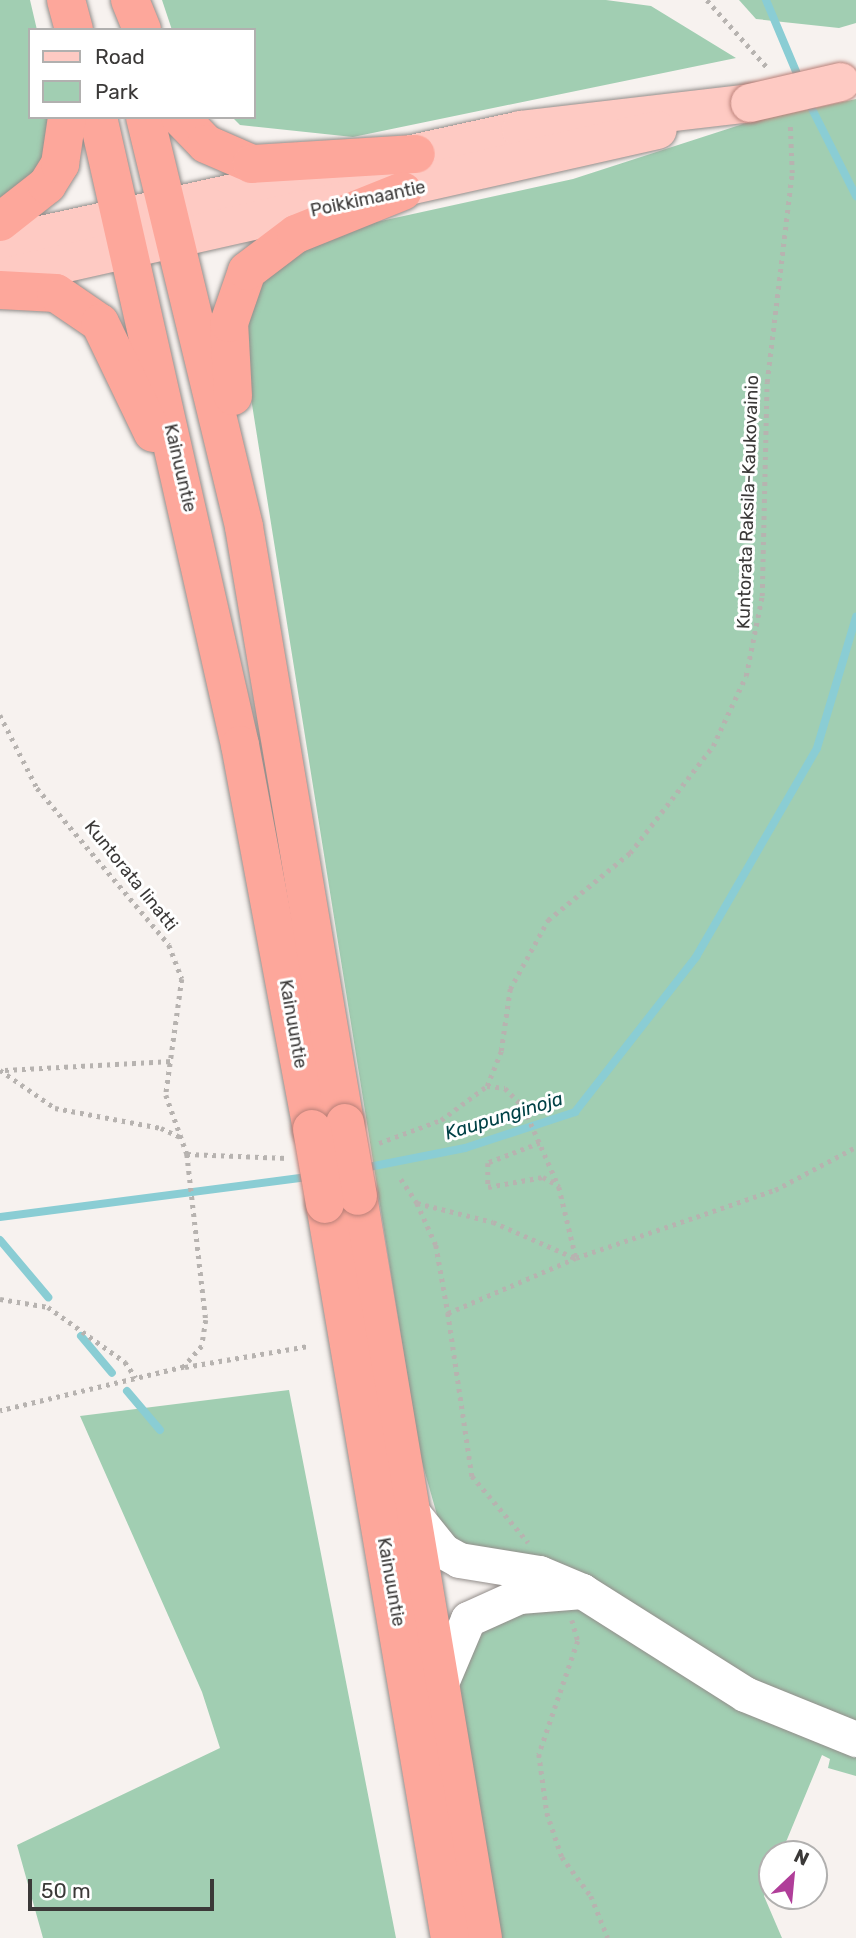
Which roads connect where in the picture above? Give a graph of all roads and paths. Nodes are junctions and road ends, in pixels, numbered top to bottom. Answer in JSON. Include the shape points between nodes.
{"nodes":[{"id":1,"x":50,"y":0,"type":"edge"},
{"id":2,"x":66,"y":0,"type":"edge"},
{"id":3,"x":114,"y":0,"type":"edge"},
{"id":4,"x":130,"y":0,"type":"edge"},
{"id":5,"x":707,"y":0,"type":"edge"},
{"id":6,"x":55,"y":28,"type":"edge"},
{"id":7,"x":73,"y":28,"type":"edge"},
{"id":8,"x":121,"y":28,"type":"edge"},
{"id":9,"x":141,"y":28,"type":"edge"},
{"id":10,"x":770,"y":71,"type":"dead end"},
{"id":11,"x":849,"y":81,"type":"edge"},
{"id":12,"x":742,"y":105,"type":"junction"},
{"id":13,"x":787,"y":115,"type":"dead end"},
{"id":14,"x":67,"y":119,"type":"edge"},
{"id":15,"x":98,"y":119,"type":"edge"},
{"id":16,"x":146,"y":119,"type":"edge"},
{"id":17,"x":182,"y":119,"type":"edge"},
{"id":18,"x":416,"y":154,"type":"junction"},
{"id":19,"x":403,"y":191,"type":"junction"},
{"id":20,"x":0,"y":222,"type":"edge"},
{"id":21,"x":172,"y":224,"type":"junction"},
{"id":22,"x":127,"y":234,"type":"junction"},
{"id":23,"x":0,"y":244,"type":"edge"},
{"id":24,"x":0,"y":278,"type":"edge"},
{"id":25,"x":0,"y":290,"type":"edge"},
{"id":26,"x":254,"y":586,"type":"junction"},
{"id":27,"x":206,"y":589,"type":"junction"},
{"id":28,"x":0,"y":715,"type":"edge"},
{"id":29,"x":172,"y":1061,"type":"junction"},
{"id":30,"x":2,"y":1070,"type":"edge"},
{"id":31,"x":486,"y":1086,"type":"junction"},
{"id":32,"x":329,"y":1126,"type":"junction"},
{"id":33,"x":183,"y":1139,"type":"junction"},
{"id":34,"x":390,"y":1139,"type":"dead end"},
{"id":35,"x":540,"y":1143,"type":"junction"},
{"id":36,"x":856,"y":1147,"type":"edge"},
{"id":37,"x":401,"y":1179,"type":"dead end"},
{"id":38,"x":559,"y":1187,"type":"junction"},
{"id":39,"x":342,"y":1200,"type":"junction"},
{"id":40,"x":417,"y":1203,"type":"junction"},
{"id":41,"x":576,"y":1258,"type":"junction"},
{"id":42,"x":0,"y":1299,"type":"edge"},
{"id":43,"x":448,"y":1313,"type":"junction"},
{"id":44,"x":308,"y":1346,"type":"dead end"},
{"id":45,"x":184,"y":1367,"type":"junction"},
{"id":46,"x":136,"y":1378,"type":"junction"},
{"id":47,"x":0,"y":1411,"type":"edge"},
{"id":48,"x":410,"y":1510,"type":"junction"},
{"id":49,"x":568,"y":1588,"type":"junction"},
{"id":50,"x":441,"y":1683,"type":"junction"},
{"id":51,"x":856,"y":1739,"type":"edge"},
{"id":52,"x":450,"y":1938,"type":"edge"},
{"id":53,"x":483,"y":1938,"type":"edge"},
{"id":54,"x":608,"y":1938,"type":"edge"}],
"edges":[{"from":1,"to":6,"type":"highway"},
{"from":2,"to":7,"type":"highway"},
{"from":3,"to":8,"type":"highway"},
{"from":4,"to":9,"type":"highway"},
{"from":5,"to":10,"type":"path"},
{"from":11,"to":12,"type":"main road","name":"Poikkimaantie","bridge":true},
{"from":12,"to":18,"type":"main road","name":"Poikkimaantie","via":[[580,120]]},
{"from":12,"to":19,"type":"main road","name":"Poikkimaantie","via":[[575,153]]},
{"from":13,"to":31,"type":"path","name":"Kuntorata Raksila-Kaukovainio","via":[[792,173],[773,286],[762,596],[746,676],[713,746],[630,853],[548,920],[510,989],[501,1051]]},
{"from":14,"to":20,"type":"highway","via":[[60,164],[47,185]]},
{"from":15,"to":22,"type":"highway","name":"Kainuuntie"},
{"from":16,"to":21,"type":"highway","name":"Kainuuntie"},
{"from":17,"to":18,"type":"highway","via":[[206,144],[252,164]]},
{"from":18,"to":21,"type":"main road","name":"Poikkimaantie"},
{"from":19,"to":21,"type":"main road","name":"Poikkimaantie"},
{"from":19,"to":26,"type":"highway","via":[[266,252],[233,297],[228,352]]},
{"from":21,"to":22,"type":"main road","name":"Poikkimaantie"},
{"from":21,"to":26,"type":"highway","name":"Kainuuntie"},
{"from":22,"to":23,"type":"main road","name":"Poikkimaantie"},
{"from":22,"to":24,"type":"main road","name":"Poikkimaantie"},
{"from":22,"to":27,"type":"highway","name":"Kainuuntie"},
{"from":25,"to":27,"type":"highway","via":[[56,293],[100,323],[138,392]]},
{"from":26,"to":32,"type":"highway","name":"Kainuuntie"},
{"from":27,"to":32,"type":"highway","name":"Kainuuntie"},
{"from":28,"to":29,"type":"path","name":"Kuntorata Iinatti","via":[[37,788],[169,945],[182,979]]},
{"from":29,"to":30,"type":"path"},
{"from":29,"to":33,"type":"path","name":"Kuntorata Iinatti","via":[[166,1096]]},
{"from":30,"to":33,"type":"path","via":[[55,1108],[161,1128]]},
{"from":31,"to":34,"type":"path","name":"Kuntorata Raksila-Kaukovainio","via":[[465,1107]]},
{"from":31,"to":35,"type":"path","via":[[505,1088],[525,1111]]},
{"from":32,"to":39,"type":"highway","name":"Kainuuntie","bridge":true},
{"from":33,"to":45,"type":"path","name":"Kuntorata Iinatti","via":[[206,1320],[202,1346]]},
{"from":35,"to":38,"type":"path"},
{"from":35,"to":38,"type":"path","via":[[488,1163],[488,1187],[543,1177]]},
{"from":36,"to":41,"type":"path","via":[[775,1190]]},
{"from":37,"to":40,"type":"path"},
{"from":38,"to":41,"type":"path"},
{"from":39,"to":48,"type":"highway","name":"Kainuuntie"},
{"from":39,"to":52,"type":"highway","name":"Kainuuntie"},
{"from":40,"to":41,"type":"path","via":[[493,1222]]},
{"from":40,"to":43,"type":"path","via":[[436,1245]]},
{"from":41,"to":43,"type":"path"},
{"from":42,"to":46,"type":"path","via":[[48,1307],[125,1362]]},
{"from":43,"to":49,"type":"path","via":[[471,1476]]},
{"from":44,"to":45,"type":"path"},
{"from":45,"to":46,"type":"path"},
{"from":46,"to":47,"type":"path"},
{"from":48,"to":49,"type":"lane","via":[[443,1551],[459,1560]]},
{"from":48,"to":50,"type":"highway","name":"Kainuuntie"},
{"from":49,"to":50,"type":"lane","via":[[519,1596],[468,1619]]},
{"from":49,"to":51,"type":"lane","via":[[745,1694]]},
{"from":49,"to":54,"type":"path","via":[[578,1641],[539,1754],[547,1813],[562,1857],[591,1896]]},
{"from":50,"to":53,"type":"highway","name":"Kainuuntie"}]}
